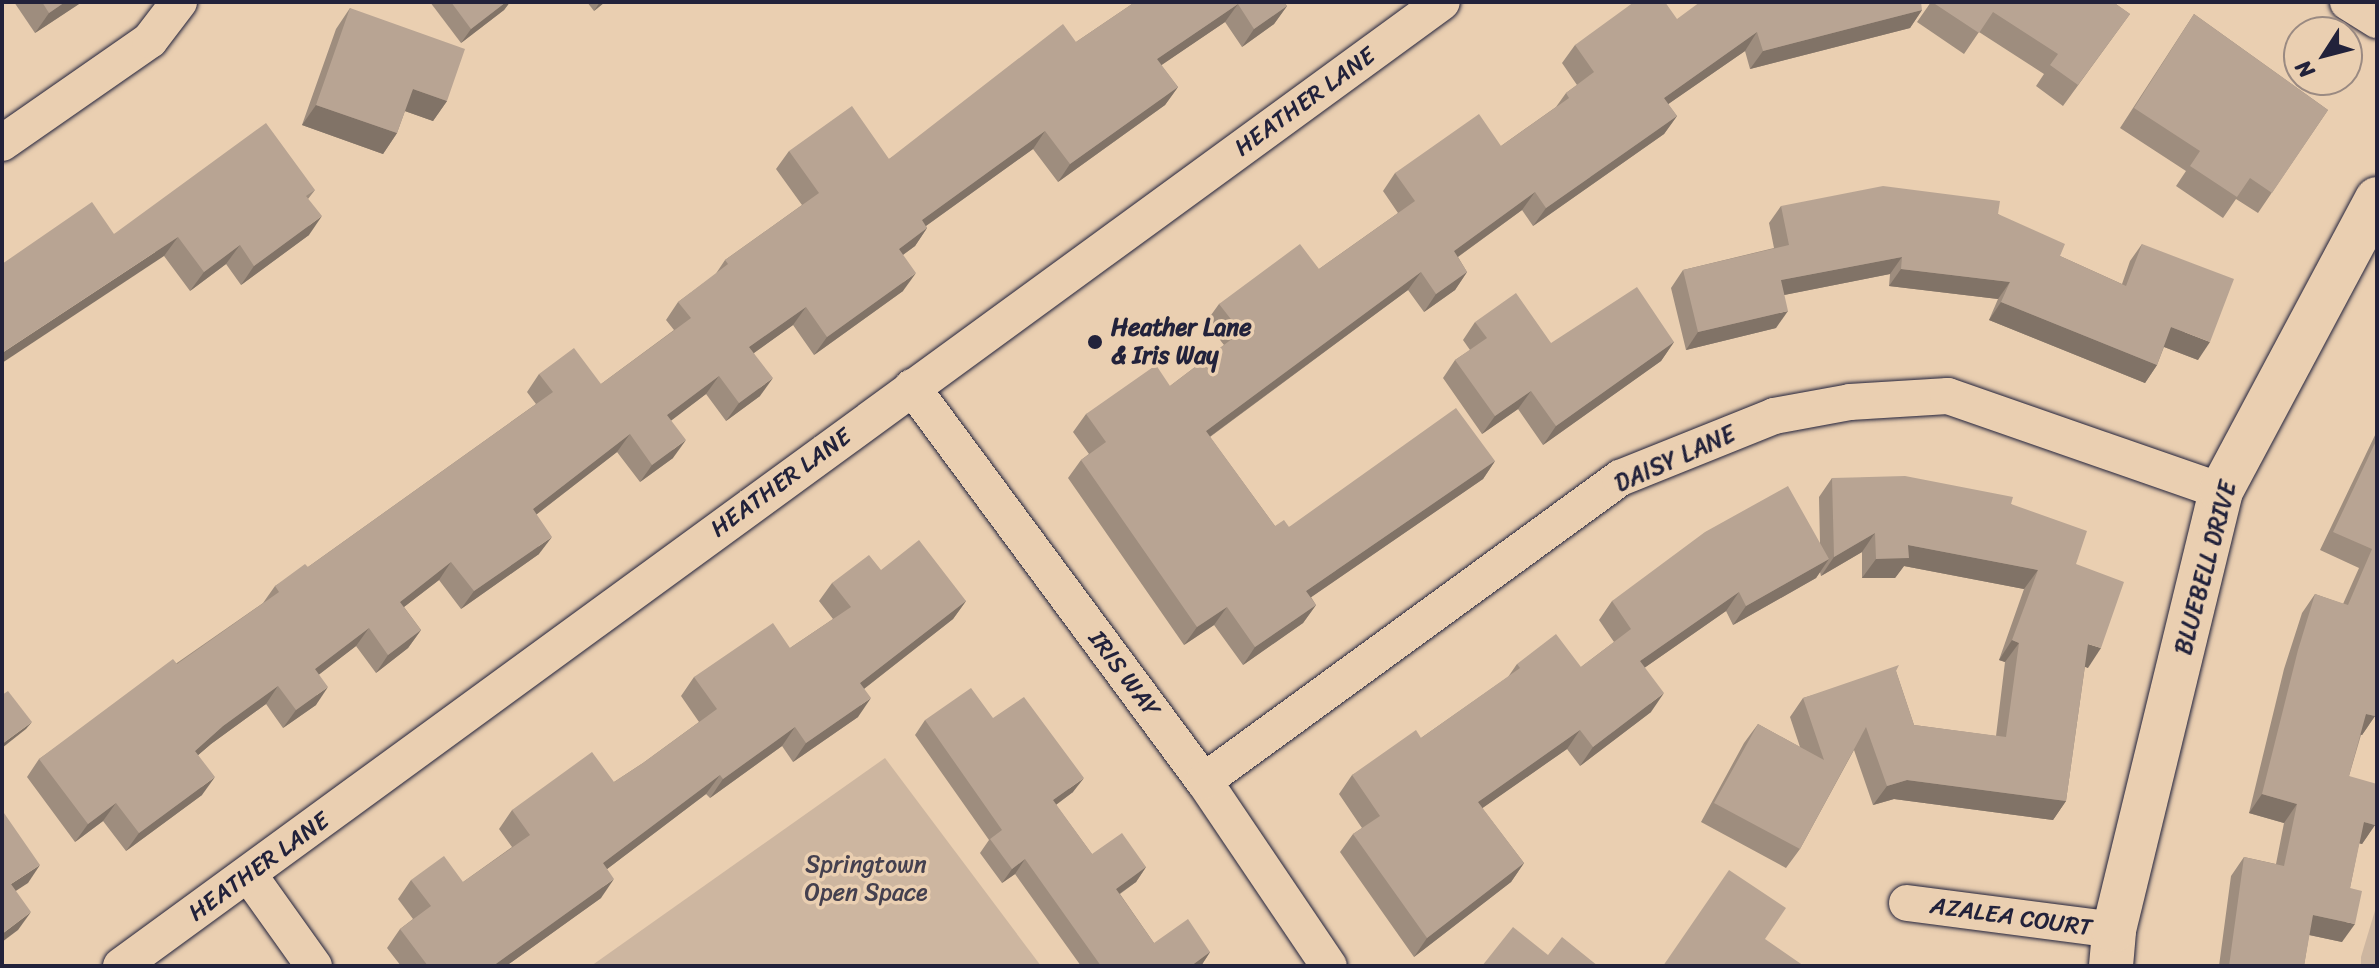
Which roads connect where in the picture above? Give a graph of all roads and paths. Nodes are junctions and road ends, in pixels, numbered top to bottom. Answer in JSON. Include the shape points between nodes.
{"nodes":[{"id":1,"x":179,"y":2,"type":"edge"},
{"id":2,"x":1442,"y":2,"type":"edge"},
{"id":3,"x":2348,"y":2,"type":"edge"},
{"id":4,"x":2377,"y":20,"type":"edge"},
{"id":5,"x":2,"y":143,"type":"edge"},
{"id":6,"x":2377,"y":199,"type":"edge"},
{"id":7,"x":912,"y":387,"type":"junction"},
{"id":8,"x":2221,"y":491,"type":"junction"},
{"id":9,"x":1204,"y":781,"type":"junction"},
{"id":10,"x":249,"y":875,"type":"junction"},
{"id":11,"x":1907,"y":903,"type":"dead end"},
{"id":12,"x":2113,"y":948,"type":"edge"},
{"id":13,"x":121,"y":966,"type":"edge"},
{"id":14,"x":314,"y":966,"type":"edge"},
{"id":15,"x":1329,"y":966,"type":"edge"}],
"edges":[{"from":1,"to":5,"type":"street","via":[[150,40]]},
{"from":2,"to":7,"type":"street","name":"HEATHER LANE"},
{"from":3,"to":4,"type":"street"},
{"from":6,"to":8,"type":"street","name":"BLUEBELL DRIVE"},
{"from":7,"to":9,"type":"street","name":"IRIS WAY"},
{"from":7,"to":10,"type":"street","name":"HEATHER LANE"},
{"from":8,"to":9,"type":"street","name":"DAISY LANE","via":[[1948,396],[1850,402],[1774,416],[1620,478]]},
{"from":8,"to":12,"type":"street","name":"BLUEBELL DRIVE"},
{"from":9,"to":15,"type":"street","name":"IRIS WAY"},
{"from":10,"to":13,"type":"street","name":"HEATHER LANE"},
{"from":10,"to":14,"type":"street"},
{"from":11,"to":12,"type":"street","name":"AZALEA COURT"}]}
